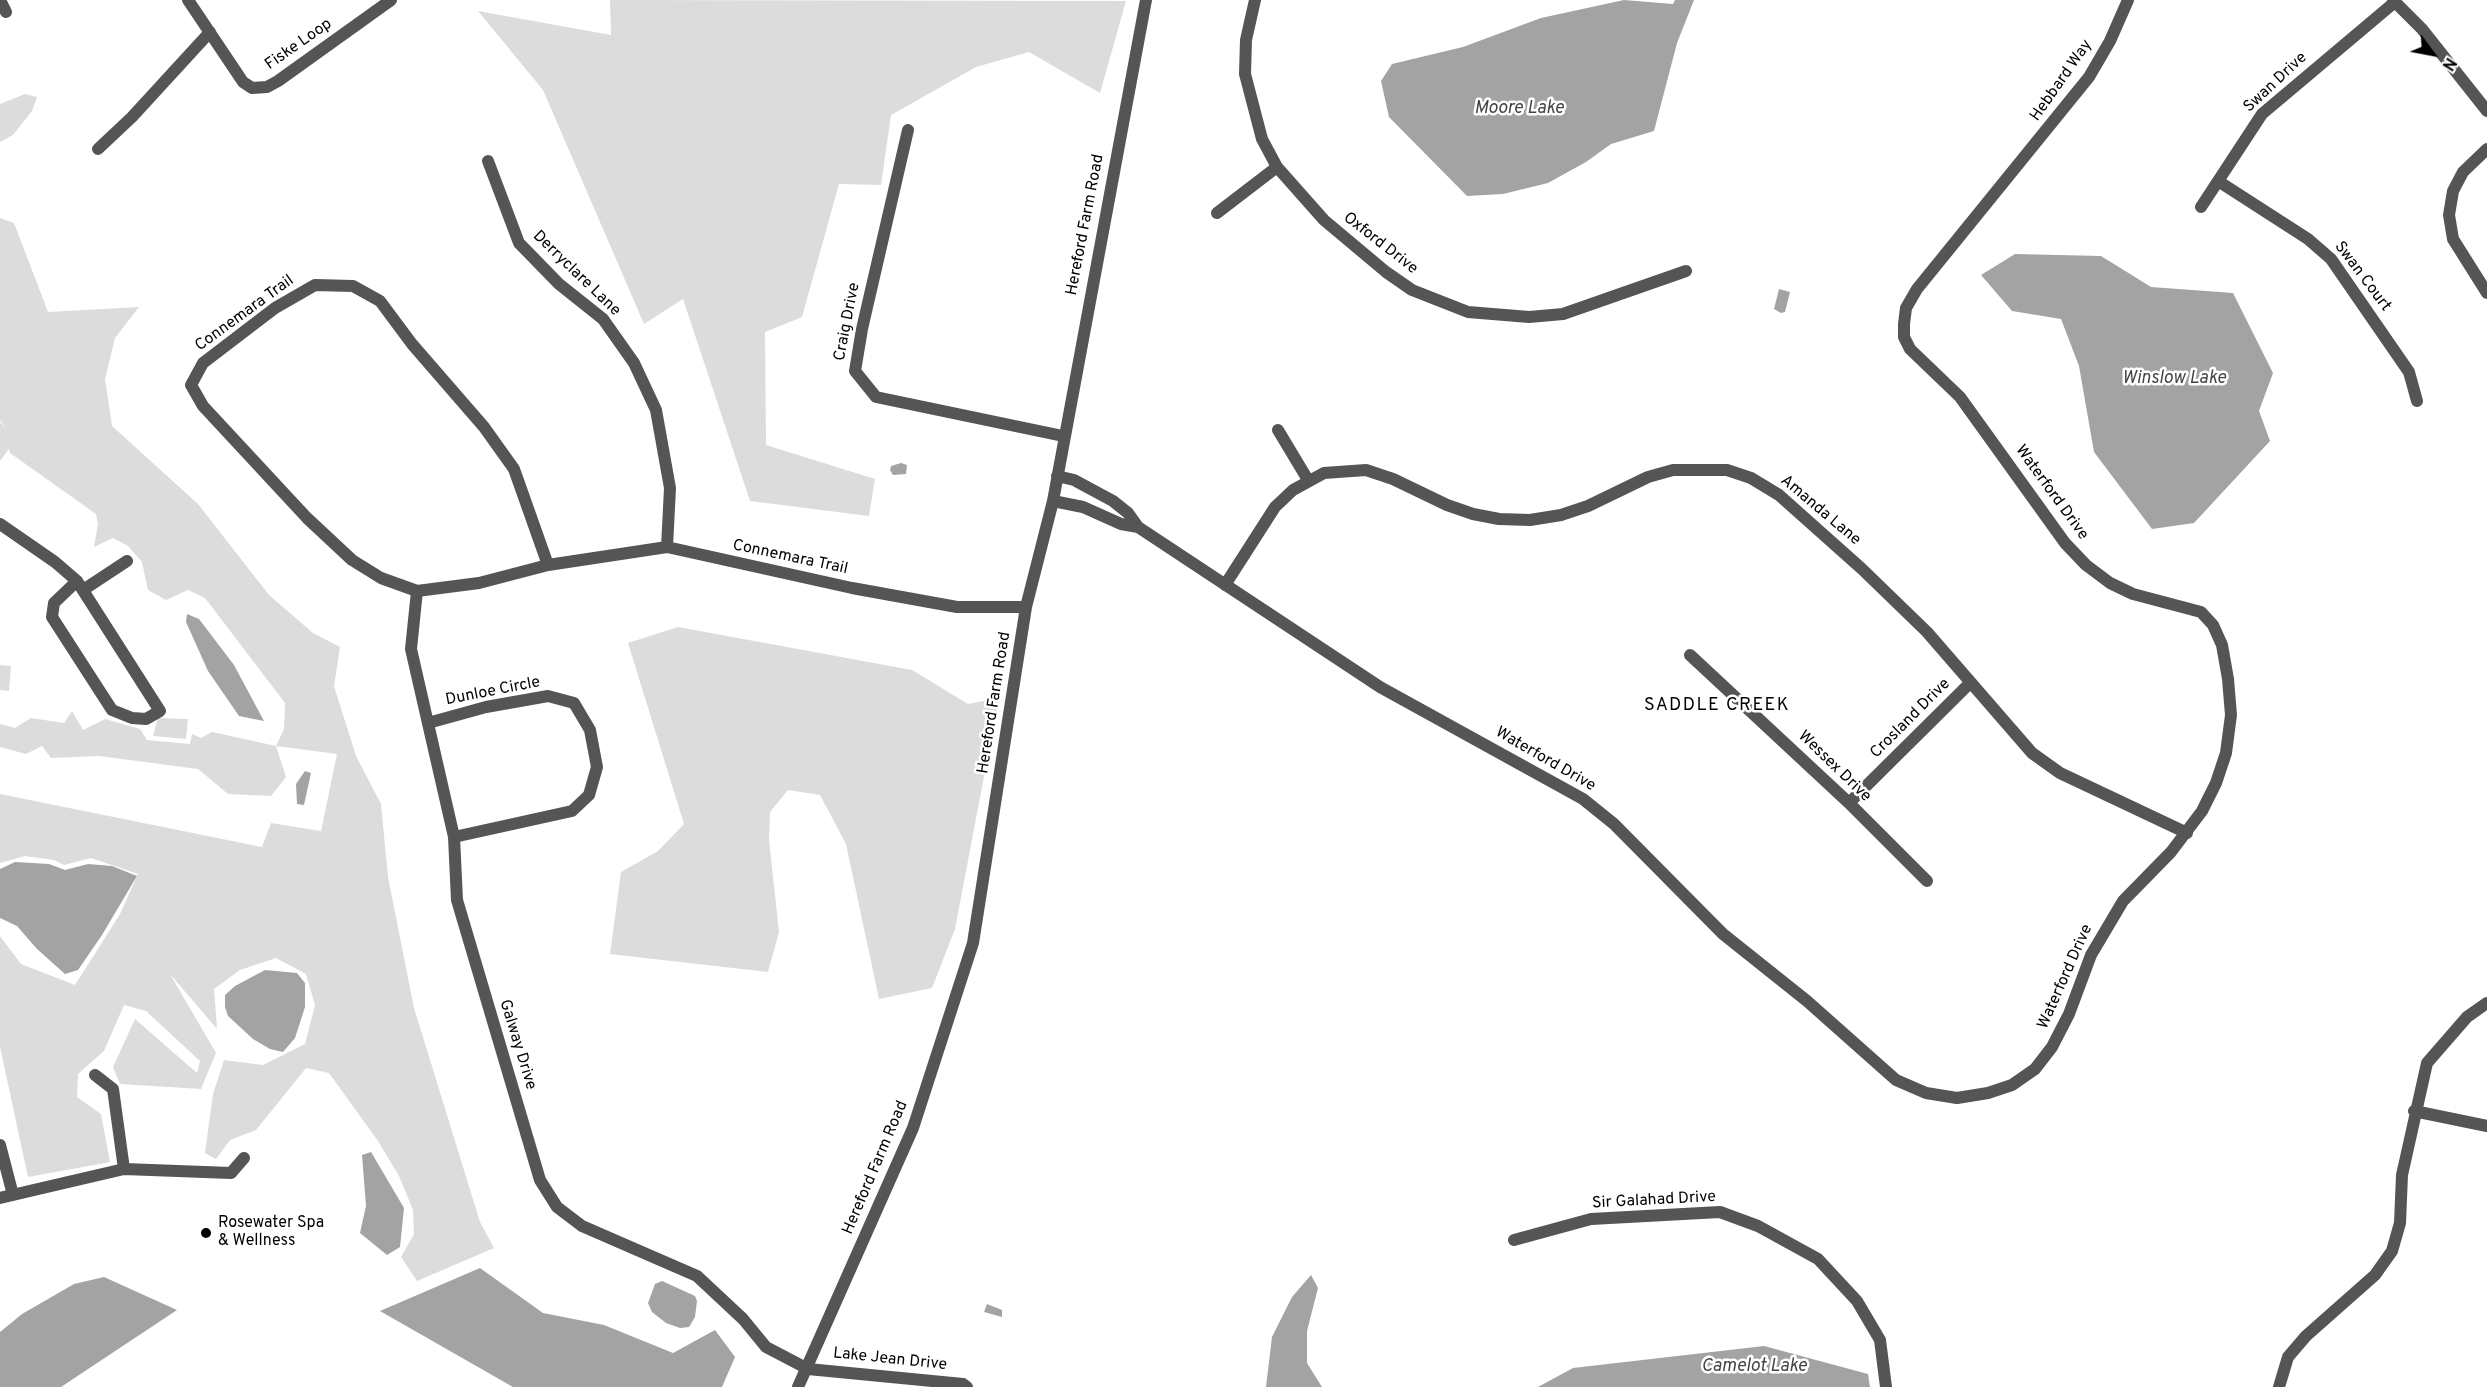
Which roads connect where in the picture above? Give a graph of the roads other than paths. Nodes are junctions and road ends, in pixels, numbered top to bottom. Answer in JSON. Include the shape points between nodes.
{"nodes":[{"id":1,"x":188,"y":0,"type":"edge"},
{"id":2,"x":391,"y":0,"type":"edge"},
{"id":3,"x":1146,"y":0,"type":"edge"},
{"id":4,"x":1255,"y":0,"type":"edge"},
{"id":5,"x":2128,"y":0,"type":"edge"},
{"id":6,"x":2394,"y":1,"type":"edge"},
{"id":7,"x":210,"y":32,"type":"junction"},
{"id":8,"x":2487,"y":111,"type":"edge"},
{"id":9,"x":908,"y":130,"type":"dead end"},
{"id":10,"x":98,"y":149,"type":"dead end"},
{"id":11,"x":2487,"y":149,"type":"edge"},
{"id":12,"x":488,"y":161,"type":"dead end"},
{"id":13,"x":1277,"y":167,"type":"junction"},
{"id":14,"x":2012,"y":172,"type":"joint"},
{"id":15,"x":2218,"y":181,"type":"junction"},
{"id":16,"x":2201,"y":207,"type":"dead end"},
{"id":17,"x":1216,"y":213,"type":"dead end"},
{"id":18,"x":1686,"y":271,"type":"dead end"},
{"id":19,"x":2487,"y":293,"type":"edge"},
{"id":20,"x":2417,"y":401,"type":"dead end"},
{"id":21,"x":1278,"y":430,"type":"dead end"},
{"id":22,"x":1063,"y":436,"type":"junction"},
{"id":23,"x":1057,"y":476,"type":"junction"},
{"id":24,"x":1308,"y":480,"type":"junction"},
{"id":25,"x":1053,"y":501,"type":"junction"},
{"id":26,"x":1113,"y":501,"type":"junction"},
{"id":27,"x":1105,"y":516,"type":"junction"},
{"id":28,"x":0,"y":524,"type":"edge"},
{"id":29,"x":1138,"y":527,"type":"junction"},
{"id":30,"x":667,"y":548,"type":"junction"},
{"id":31,"x":127,"y":561,"type":"dead end"},
{"id":32,"x":548,"y":565,"type":"junction"},
{"id":33,"x":80,"y":585,"type":"junction"},
{"id":34,"x":1225,"y":585,"type":"junction"},
{"id":35,"x":417,"y":591,"type":"junction"},
{"id":36,"x":1026,"y":607,"type":"junction"},
{"id":37,"x":1690,"y":655,"type":"dead end"},
{"id":38,"x":1970,"y":683,"type":"junction"},
{"id":39,"x":428,"y":723,"type":"junction"},
{"id":40,"x":1849,"y":803,"type":"junction"},
{"id":41,"x":2187,"y":833,"type":"junction"},
{"id":42,"x":454,"y":837,"type":"junction"},
{"id":43,"x":1927,"y":881,"type":"dead end"},
{"id":44,"x":2487,"y":1003,"type":"edge"},
{"id":45,"x":95,"y":1075,"type":"dead end"},
{"id":46,"x":2414,"y":1111,"type":"junction"},
{"id":47,"x":2487,"y":1126,"type":"edge"},
{"id":48,"x":0,"y":1145,"type":"edge"},
{"id":49,"x":244,"y":1158,"type":"dead end"},
{"id":50,"x":124,"y":1169,"type":"junction"},
{"id":51,"x":14,"y":1195,"type":"junction"},
{"id":52,"x":0,"y":1198,"type":"edge"},
{"id":53,"x":1514,"y":1240,"type":"dead end"},
{"id":54,"x":808,"y":1369,"type":"junction"},
{"id":55,"x":798,"y":1387,"type":"edge"},
{"id":56,"x":967,"y":1387,"type":"edge"},
{"id":57,"x":1886,"y":1387,"type":"edge"},
{"id":58,"x":2279,"y":1387,"type":"edge"}],
"edges":[{"from":1,"to":7,"type":"street","name":"Fiske Loop"},
{"from":2,"to":7,"type":"street","name":"Fiske Loop","via":[[267,87],[252,88],[243,82]]},
{"from":3,"to":22,"type":"street","name":"Hereford Farm Road"},
{"from":4,"to":13,"type":"street","name":"Oxford Drive","via":[[1246,40],[1245,74],[1262,139]]},
{"from":5,"to":14,"type":"street","name":"Hebbard Way","via":[[2089,77]]},
{"from":6,"to":8,"type":"street","via":[[2422,29]]},
{"from":6,"to":15,"type":"street","name":"Swan Drive","via":[[2262,114]]},
{"from":7,"to":10,"type":"street"},
{"from":9,"to":22,"type":"street","name":"Craig Drive","via":[[855,371],[876,397]]},
{"from":11,"to":19,"type":"street","via":[[2463,172],[2453,191],[2449,215],[2453,239]]},
{"from":12,"to":30,"type":"street","name":"Derryclare Lane","via":[[519,243],[559,284],[603,319],[634,363],[656,410],[670,488]]},
{"from":13,"to":17,"type":"street"},
{"from":13,"to":18,"type":"street","name":"Oxford Drive","via":[[1324,220],[1386,272],[1412,290],[1468,312],[1529,317],[1563,314]]},
{"from":14,"to":41,"type":"street","name":"Waterford Drive","via":[[1917,289],[1906,308],[1904,337],[1910,349],[1960,397],[2065,543],[2086,565],[2133,594],[2200,612],[2213,625],[2222,645],[2231,715],[2226,753],[2216,783]]},
{"from":15,"to":16,"type":"street","name":"Swan Drive"},
{"from":15,"to":20,"type":"street","name":"Swan Court","via":[[2308,238],[2331,259],[2409,372]]},
{"from":21,"to":24,"type":"street"},
{"from":22,"to":23,"type":"street","name":"Hereford Farm Road"},
{"from":23,"to":25,"type":"street","name":"Hereford Farm Road"},
{"from":23,"to":26,"type":"street","name":"Waterford Drive","via":[[1074,480]]},
{"from":24,"to":34,"type":"street","name":"Amanda Lane","via":[[1275,507]]},
{"from":24,"to":38,"type":"street","name":"Amanda Lane","via":[[1324,473],[1366,471],[1394,479],[1473,514],[1530,520],[1588,506],[1648,477],[1673,470],[1727,470],[1751,478],[1804,515],[1927,632]]},
{"from":25,"to":27,"type":"street","name":"Waterford Drive"},
{"from":25,"to":36,"type":"street","name":"Hereford Farm Road"},
{"from":26,"to":27,"type":"street"},
{"from":26,"to":29,"type":"street","name":"Waterford Drive"},
{"from":27,"to":29,"type":"street","name":"Waterford Drive"},
{"from":28,"to":33,"type":"street","via":[[56,562]]},
{"from":29,"to":34,"type":"street","name":"Waterford Drive"},
{"from":30,"to":32,"type":"street","name":"Connemara Trail"},
{"from":30,"to":36,"type":"street","name":"Connemara Trail","via":[[957,608]]},
{"from":31,"to":33,"type":"street"},
{"from":32,"to":35,"type":"street","name":"Connemara Trail","via":[[478,583]]},
{"from":32,"to":35,"type":"street","name":"Connemara Trail","via":[[514,469],[380,301],[353,286],[315,285],[275,308],[203,363],[191,385],[203,406],[307,518],[352,560],[381,578]]},
{"from":33,"to":33,"type":"street","via":[[160,711],[146,719],[112,710],[52,617],[54,603]]},
{"from":34,"to":41,"type":"street","name":"Waterford Drive","via":[[1380,687],[1583,799],[1614,824],[1723,934],[1896,1080],[1926,1093],[1957,1098],[1988,1094],[2012,1085],[2035,1069],[2052,1047],[2104,929],[2123,901]]},
{"from":35,"to":39,"type":"street","name":"Galway Drive","via":[[411,649]]},
{"from":36,"to":54,"type":"street","name":"Hereford Farm Road","via":[[974,943],[913,1128]]},
{"from":37,"to":40,"type":"street","name":"Wessex Drive"},
{"from":38,"to":40,"type":"street","name":"Crosland Drive"},
{"from":38,"to":41,"type":"street","name":"Amanda Lane","via":[[2032,753],[2060,773]]},
{"from":39,"to":42,"type":"street","name":"Galway Drive"},
{"from":39,"to":42,"type":"street","name":"Dunloe Circle","via":[[548,696],[574,703],[590,730],[597,767],[589,795],[572,811]]},
{"from":40,"to":43,"type":"street","name":"Wessex Drive"},
{"from":42,"to":54,"type":"street","name":"Galway Drive","via":[[457,900],[540,1180],[551,1198],[582,1226],[698,1276],[743,1318],[766,1347]]},
{"from":44,"to":46,"type":"street","via":[[2467,1017],[2427,1063]]},
{"from":45,"to":50,"type":"street","via":[[113,1089]]},
{"from":46,"to":47,"type":"street"},
{"from":46,"to":58,"type":"street","via":[[2402,1175],[2400,1223],[2392,1251],[2375,1275],[2288,1357]]},
{"from":48,"to":51,"type":"street"},
{"from":49,"to":50,"type":"street","via":[[231,1173]]},
{"from":50,"to":51,"type":"street"},
{"from":51,"to":52,"type":"street"},
{"from":53,"to":57,"type":"street","name":"Sir Galahad Drive","via":[[1603,1219],[1720,1212],[1758,1226],[1818,1259],[1857,1301],[1880,1340]]},
{"from":54,"to":55,"type":"street","name":"Hereford Farm Road"},
{"from":54,"to":56,"type":"street","name":"Lake Jean Drive"}]}
